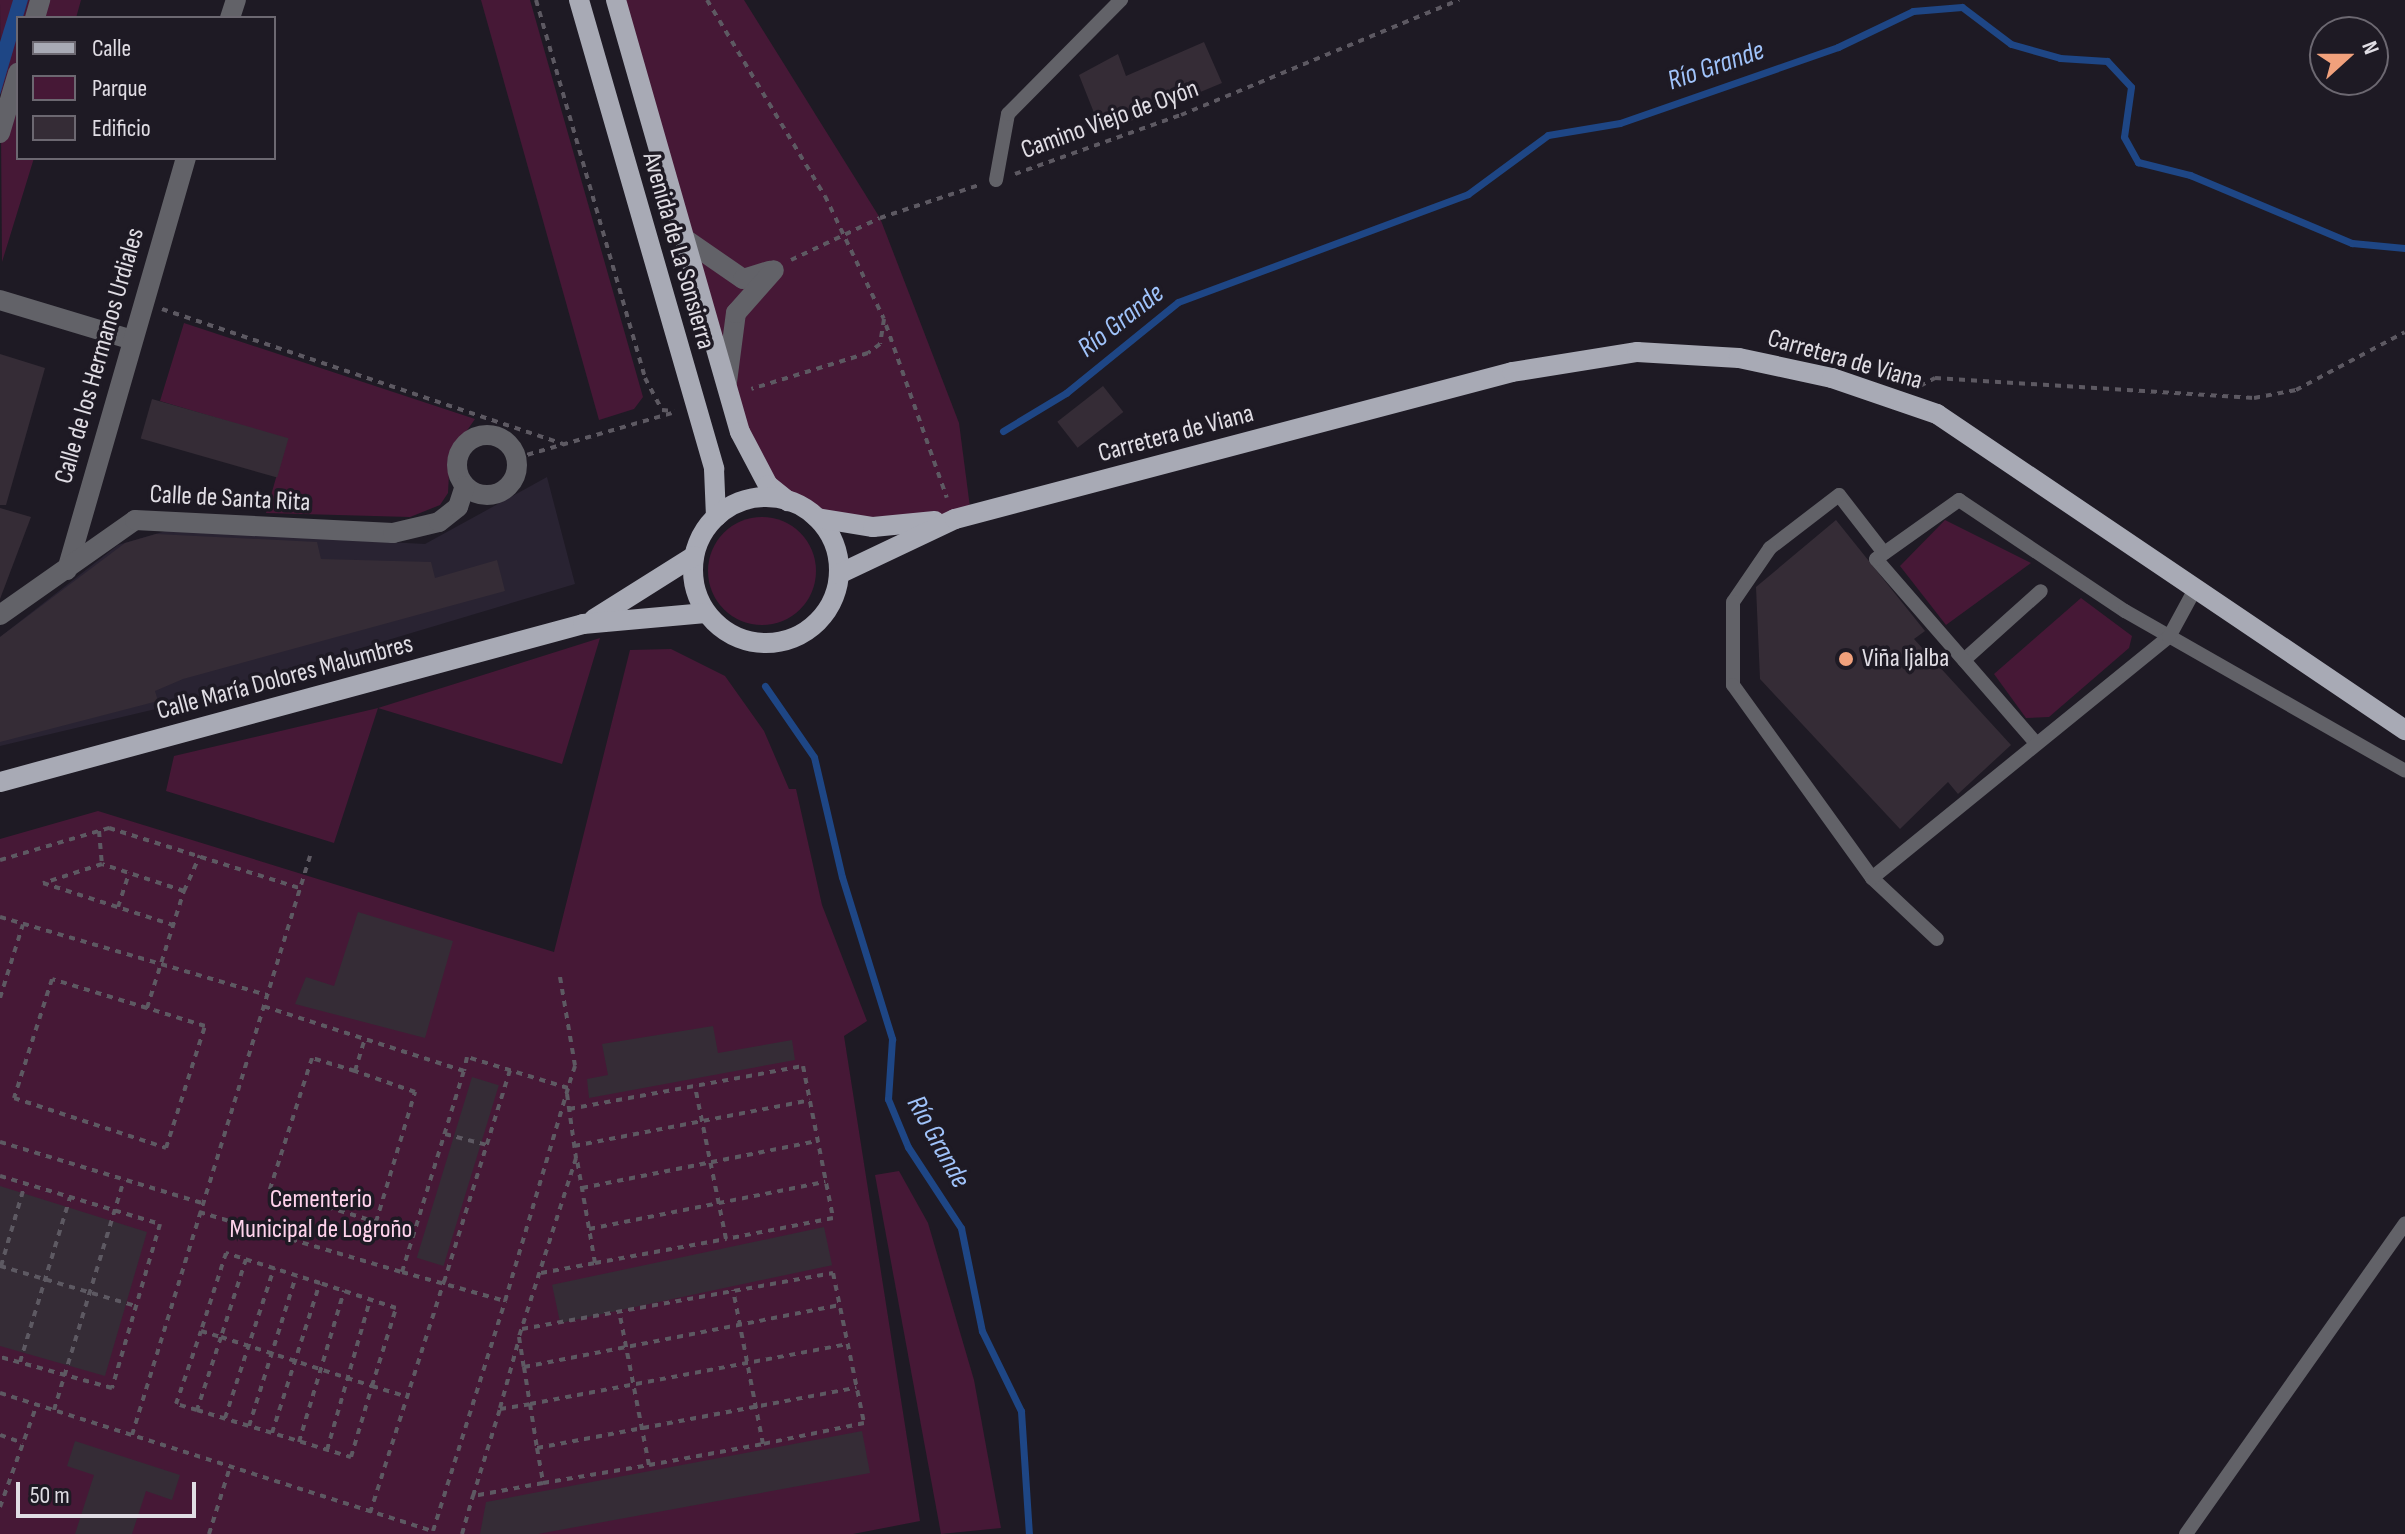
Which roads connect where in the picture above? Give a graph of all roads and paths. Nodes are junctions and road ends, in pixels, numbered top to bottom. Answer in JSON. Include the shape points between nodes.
{"nodes":[{"id":1,"x":536,"y":0,"type":"edge"},
{"id":2,"x":579,"y":0,"type":"edge"},
{"id":3,"x":616,"y":0,"type":"edge"},
{"id":4,"x":707,"y":0,"type":"edge"},
{"id":5,"x":1121,"y":0,"type":"edge"},
{"id":6,"x":1459,"y":0,"type":"edge"},
{"id":7,"x":16,"y":80,"type":"edge"},
{"id":8,"x":0,"y":133,"type":"edge"},
{"id":9,"x":185,"y":160,"type":"edge"},
{"id":10,"x":996,"y":180,"type":"junction"},
{"id":11,"x":843,"y":233,"type":"junction"},
{"id":12,"x":685,"y":239,"type":"junction"},
{"id":13,"x":774,"y":270,"type":"junction"},
{"id":14,"x":0,"y":300,"type":"edge"},
{"id":15,"x":141,"y":301,"type":"junction"},
{"id":16,"x":884,"y":319,"type":"junction"},
{"id":17,"x":2405,"y":332,"type":"edge"},
{"id":18,"x":129,"y":339,"type":"junction"},
{"id":19,"x":728,"y":390,"type":"junction"},
{"id":20,"x":1898,"y":400,"type":"junction"},
{"id":21,"x":687,"y":408,"type":"junction"},
{"id":22,"x":563,"y":444,"type":"junction"},
{"id":23,"x":516,"y":458,"type":"junction"},
{"id":24,"x":465,"y":486,"type":"junction"},
{"id":25,"x":788,"y":501,"type":"junction"},
{"id":26,"x":716,"y":517,"type":"junction"},
{"id":27,"x":817,"y":518,"type":"junction"},
{"id":28,"x":955,"y":519,"type":"junction"},
{"id":29,"x":1884,"y":553,"type":"junction"},
{"id":30,"x":694,"y":556,"type":"junction"},
{"id":31,"x":67,"y":570,"type":"junction"},
{"id":32,"x":839,"y":574,"type":"junction"},
{"id":33,"x":2041,"y":591,"type":"dead end"},
{"id":34,"x":2194,"y":591,"type":"junction"},
{"id":35,"x":706,"y":613,"type":"junction"},
{"id":36,"x":0,"y":615,"type":"edge"},
{"id":37,"x":583,"y":624,"type":"junction"},
{"id":38,"x":2169,"y":637,"type":"junction"},
{"id":39,"x":1964,"y":660,"type":"junction"},
{"id":40,"x":2405,"y":730,"type":"edge"},
{"id":41,"x":2035,"y":742,"type":"junction"},
{"id":42,"x":2405,"y":771,"type":"edge"},
{"id":43,"x":0,"y":782,"type":"edge"},
{"id":44,"x":99,"y":831,"type":"junction"},
{"id":45,"x":200,"y":855,"type":"junction"},
{"id":46,"x":310,"y":856,"type":"dead end"},
{"id":47,"x":0,"y":860,"type":"edge"},
{"id":48,"x":102,"y":864,"type":"junction"},
{"id":49,"x":129,"y":873,"type":"junction"},
{"id":50,"x":1872,"y":878,"type":"junction"},
{"id":51,"x":299,"y":888,"type":"junction"},
{"id":52,"x":184,"y":891,"type":"junction"},
{"id":53,"x":118,"y":907,"type":"junction"},
{"id":54,"x":0,"y":917,"type":"edge"},
{"id":55,"x":23,"y":924,"type":"junction"},
{"id":56,"x":173,"y":925,"type":"junction"},
{"id":57,"x":1937,"y":939,"type":"dead end"},
{"id":58,"x":161,"y":965,"type":"junction"},
{"id":59,"x":560,"y":977,"type":"dead end"},
{"id":60,"x":266,"y":995,"type":"junction"},
{"id":61,"x":0,"y":998,"type":"edge"},
{"id":62,"x":263,"y":1006,"type":"junction"},
{"id":63,"x":147,"y":1008,"type":"junction"},
{"id":64,"x":365,"y":1039,"type":"junction"},
{"id":65,"x":510,"y":1070,"type":"junction"},
{"id":66,"x":355,"y":1071,"type":"junction"},
{"id":67,"x":464,"y":1071,"type":"junction"},
{"id":68,"x":695,"y":1086,"type":"junction"},
{"id":69,"x":567,"y":1091,"type":"junction"},
{"id":70,"x":810,"y":1100,"type":"junction"},
{"id":71,"x":569,"y":1109,"type":"junction"},
{"id":72,"x":445,"y":1134,"type":"junction"},
{"id":73,"x":818,"y":1141,"type":"junction"},
{"id":74,"x":0,"y":1142,"type":"edge"},
{"id":75,"x":487,"y":1145,"type":"junction"},
{"id":76,"x":574,"y":1146,"type":"junction"},
{"id":77,"x":576,"y":1158,"type":"junction"},
{"id":78,"x":0,"y":1176,"type":"edge"},
{"id":79,"x":124,"y":1180,"type":"junction"},
{"id":80,"x":825,"y":1182,"type":"junction"},
{"id":81,"x":25,"y":1184,"type":"junction"},
{"id":82,"x":582,"y":1188,"type":"junction"},
{"id":83,"x":70,"y":1197,"type":"junction"},
{"id":84,"x":202,"y":1203,"type":"junction"},
{"id":85,"x":199,"y":1212,"type":"junction"},
{"id":86,"x":2405,"y":1223,"type":"edge"},
{"id":87,"x":589,"y":1229,"type":"junction"},
{"id":88,"x":726,"y":1239,"type":"junction"},
{"id":89,"x":246,"y":1259,"type":"junction"},
{"id":90,"x":595,"y":1263,"type":"junction"},
{"id":91,"x":0,"y":1267,"type":"edge"},
{"id":92,"x":274,"y":1268,"type":"junction"},
{"id":93,"x":402,"y":1272,"type":"junction"},
{"id":94,"x":540,"y":1274,"type":"junction"},
{"id":95,"x":296,"y":1276,"type":"junction"},
{"id":96,"x":443,"y":1282,"type":"junction"},
{"id":97,"x":320,"y":1283,"type":"junction"},
{"id":98,"x":733,"y":1290,"type":"junction"},
{"id":99,"x":344,"y":1291,"type":"junction"},
{"id":100,"x":370,"y":1300,"type":"junction"},
{"id":101,"x":505,"y":1301,"type":"junction"},
{"id":102,"x":840,"y":1305,"type":"junction"},
{"id":103,"x":136,"y":1306,"type":"junction"},
{"id":104,"x":619,"y":1311,"type":"junction"},
{"id":105,"x":522,"y":1329,"type":"junction"},
{"id":106,"x":201,"y":1331,"type":"junction"},
{"id":107,"x":221,"y":1337,"type":"junction"},
{"id":108,"x":519,"y":1337,"type":"junction"},
{"id":109,"x":848,"y":1344,"type":"junction"},
{"id":110,"x":0,"y":1357,"type":"edge"},
{"id":111,"x":20,"y":1362,"type":"junction"},
{"id":112,"x":524,"y":1367,"type":"junction"},
{"id":113,"x":372,"y":1386,"type":"junction"},
{"id":114,"x":856,"y":1388,"type":"junction"},
{"id":115,"x":0,"y":1393,"type":"edge"},
{"id":116,"x":407,"y":1397,"type":"junction"},
{"id":117,"x":37,"y":1404,"type":"junction"},
{"id":118,"x":530,"y":1404,"type":"junction"},
{"id":119,"x":756,"y":1408,"type":"junction"},
{"id":120,"x":500,"y":1409,"type":"junction"},
{"id":121,"x":54,"y":1410,"type":"junction"},
{"id":122,"x":197,"y":1410,"type":"junction"},
{"id":123,"x":225,"y":1419,"type":"junction"},
{"id":124,"x":249,"y":1426,"type":"junction"},
{"id":125,"x":642,"y":1430,"type":"junction"},
{"id":126,"x":272,"y":1433,"type":"junction"},
{"id":127,"x":0,"y":1435,"type":"edge"},
{"id":128,"x":132,"y":1435,"type":"junction"},
{"id":129,"x":299,"y":1442,"type":"junction"},
{"id":130,"x":23,"y":1443,"type":"junction"},
{"id":131,"x":763,"y":1444,"type":"junction"},
{"id":132,"x":537,"y":1448,"type":"junction"},
{"id":133,"x":327,"y":1450,"type":"junction"},
{"id":134,"x":649,"y":1465,"type":"junction"},
{"id":135,"x":230,"y":1467,"type":"junction"},
{"id":136,"x":543,"y":1483,"type":"junction"},
{"id":137,"x":473,"y":1496,"type":"junction"},
{"id":138,"x":0,"y":1507,"type":"edge"},
{"id":139,"x":370,"y":1513,"type":"junction"},
{"id":140,"x":432,"y":1533,"type":"edge"},
{"id":141,"x":209,"y":1534,"type":"edge"},
{"id":142,"x":462,"y":1534,"type":"edge"},
{"id":143,"x":2186,"y":1534,"type":"edge"}],
"edges":[{"from":1,"to":21,"type":"path","via":[[645,378],[662,410]]},
{"from":2,"to":21,"type":"main road","name":"Avenida de La Sonsierra"},
{"from":3,"to":12,"type":"main road","name":"Avenida de La Sonsierra"},
{"from":4,"to":11,"type":"path"},
{"from":5,"to":10,"type":"lane","via":[[1008,114]]},
{"from":6,"to":10,"type":"path","name":"Camino Viejo de Oyón","via":[[1181,115]]},
{"from":7,"to":8,"type":"street"},
{"from":9,"to":15,"type":"street","name":"Calle de los Hermanos Urdiales"},
{"from":10,"to":11,"type":"path","name":"Camino Viejo de Oyón"},
{"from":11,"to":13,"type":"path","name":"Camino Viejo de Oyón"},
{"from":11,"to":16,"type":"path"},
{"from":12,"to":13,"type":"street","via":[[743,279]]},
{"from":12,"to":19,"type":"main road","name":"Avenida de La Sonsierra"},
{"from":13,"to":19,"type":"street","via":[[736,313]]},
{"from":14,"to":18,"type":"street"},
{"from":15,"to":18,"type":"street","name":"Calle de los Hermanos Urdiales"},
{"from":15,"to":22,"type":"path"},
{"from":16,"to":19,"type":"path","via":[[880,344],[868,353]]},
{"from":16,"to":28,"type":"path"},
{"from":17,"to":20,"type":"path","via":[[2296,390],[2254,398],[1935,378]]},
{"from":18,"to":31,"type":"street","name":"Calle de los Hermanos Urdiales"},
{"from":19,"to":25,"type":"main road","name":"Avenida de La Sonsierra","via":[[762,474]]},
{"from":20,"to":28,"type":"main road","name":"Carretera de Viana","via":[[1739,358],[1637,352],[1512,372]]},
{"from":20,"to":34,"type":"main road","name":"Carretera de Viana","via":[[1937,414]]},
{"from":21,"to":22,"type":"path"},
{"from":21,"to":26,"type":"main road","name":"Avenida de La Sonsierra","via":[[714,469]]},
{"from":22,"to":23,"type":"path"},
{"from":23,"to":24,"type":"street","via":[[514,477],[501,491],[482,495]]},
{"from":23,"to":24,"type":"street","via":[[505,441],[477,436],[457,458]]},
{"from":24,"to":31,"type":"street","name":"Calle de Santa Rita","via":[[458,507],[439,522],[393,533],[135,520]]},
{"from":25,"to":26,"type":"main road","via":[[750,499]]},
{"from":25,"to":27,"type":"main road"},
{"from":26,"to":30,"type":"main road"},
{"from":27,"to":28,"type":"main road","name":"Carretera de Viana","via":[[873,527]]},
{"from":27,"to":32,"type":"main road","via":[[837,553]]},
{"from":28,"to":32,"type":"main road","name":"Carretera de Viana"},
{"from":29,"to":38,"type":"lane","via":[[1959,500]]},
{"from":29,"to":39,"type":"lane","via":[[1876,559]]},
{"from":29,"to":50,"type":"lane","via":[[1839,495],[1770,548],[1733,602],[1733,685]]},
{"from":30,"to":35,"type":"main road"},
{"from":30,"to":37,"type":"main road","name":"Calle María Dolores Malumbres"},
{"from":31,"to":36,"type":"street","name":"Calle de Santa Rita"},
{"from":32,"to":35,"type":"main road","via":[[824,616],[787,641],[742,640]]},
{"from":33,"to":39,"type":"lane"},
{"from":34,"to":38,"type":"lane"},
{"from":34,"to":40,"type":"main road","name":"Carretera de Viana"},
{"from":35,"to":37,"type":"main road","name":"Calle María Dolores Malumbres"},
{"from":37,"to":43,"type":"main road","name":"Calle María Dolores Malumbres"},
{"from":38,"to":41,"type":"lane"},
{"from":38,"to":42,"type":"lane"},
{"from":39,"to":41,"type":"lane"},
{"from":41,"to":50,"type":"lane"},
{"from":44,"to":45,"type":"path"},
{"from":44,"to":47,"type":"path"},
{"from":44,"to":48,"type":"path"},
{"from":45,"to":51,"type":"path"},
{"from":45,"to":52,"type":"path"},
{"from":46,"to":51,"type":"path"},
{"from":48,"to":49,"type":"path"},
{"from":48,"to":53,"type":"path","via":[[43,883]]},
{"from":49,"to":52,"type":"path"},
{"from":49,"to":53,"type":"path"},
{"from":50,"to":57,"type":"lane"},
{"from":51,"to":60,"type":"path"},
{"from":52,"to":56,"type":"path"},
{"from":53,"to":56,"type":"path"},
{"from":54,"to":55,"type":"path"},
{"from":55,"to":58,"type":"path"},
{"from":55,"to":61,"type":"path"},
{"from":56,"to":58,"type":"path"},
{"from":58,"to":60,"type":"path"},
{"from":58,"to":63,"type":"path"},
{"from":59,"to":69,"type":"path","via":[[575,1066]]},
{"from":60,"to":62,"type":"path"},
{"from":62,"to":64,"type":"path"},
{"from":62,"to":84,"type":"path"},
{"from":63,"to":63,"type":"path","via":[[205,1026],[166,1148],[14,1098],[52,979]]},
{"from":64,"to":66,"type":"path"},
{"from":64,"to":67,"type":"path"},
{"from":65,"to":67,"type":"path","via":[[467,1057]]},
{"from":65,"to":69,"type":"path"},
{"from":65,"to":75,"type":"path"},
{"from":66,"to":66,"type":"path","via":[[415,1092],[376,1222],[270,1189],[312,1058]]},
{"from":67,"to":72,"type":"path"},
{"from":68,"to":70,"type":"path","via":[[803,1066]]},
{"from":68,"to":71,"type":"path"},
{"from":68,"to":88,"type":"path"},
{"from":69,"to":71,"type":"path"},
{"from":69,"to":101,"type":"path"},
{"from":70,"to":73,"type":"path"},
{"from":70,"to":76,"type":"path"},
{"from":71,"to":76,"type":"path"},
{"from":72,"to":75,"type":"path"},
{"from":72,"to":93,"type":"path"},
{"from":73,"to":80,"type":"path"},
{"from":73,"to":82,"type":"path"},
{"from":74,"to":79,"type":"path"},
{"from":75,"to":96,"type":"path"},
{"from":76,"to":77,"type":"path"},
{"from":77,"to":82,"type":"path"},
{"from":77,"to":94,"type":"path"},
{"from":78,"to":81,"type":"path"},
{"from":79,"to":84,"type":"path"},
{"from":79,"to":121,"type":"path"},
{"from":80,"to":87,"type":"path"},
{"from":80,"to":88,"type":"path","via":[[833,1218]]},
{"from":81,"to":83,"type":"path"},
{"from":81,"to":91,"type":"path"},
{"from":82,"to":87,"type":"path"},
{"from":83,"to":103,"type":"path","via":[[160,1224]]},
{"from":83,"to":111,"type":"path"},
{"from":84,"to":85,"type":"path"},
{"from":85,"to":93,"type":"path"},
{"from":85,"to":128,"type":"path"},
{"from":86,"to":143,"type":"lane"},
{"from":87,"to":90,"type":"path"},
{"from":88,"to":90,"type":"path"},
{"from":89,"to":92,"type":"path"},
{"from":89,"to":106,"type":"path","via":[[226,1253]]},
{"from":89,"to":107,"type":"path"},
{"from":90,"to":94,"type":"path"},
{"from":91,"to":103,"type":"path"},
{"from":92,"to":95,"type":"path"},
{"from":92,"to":123,"type":"path"},
{"from":93,"to":96,"type":"path"},
{"from":94,"to":105,"type":"path"},
{"from":95,"to":97,"type":"path"},
{"from":95,"to":124,"type":"path"},
{"from":96,"to":101,"type":"path"},
{"from":96,"to":116,"type":"path"},
{"from":97,"to":99,"type":"path"},
{"from":97,"to":126,"type":"path"},
{"from":98,"to":102,"type":"path","via":[[833,1273]]},
{"from":98,"to":104,"type":"path"},
{"from":98,"to":119,"type":"path"},
{"from":99,"to":100,"type":"path"},
{"from":99,"to":129,"type":"path"},
{"from":100,"to":113,"type":"path","via":[[396,1308]]},
{"from":100,"to":133,"type":"path"},
{"from":101,"to":140,"type":"path"},
{"from":102,"to":109,"type":"path"},
{"from":102,"to":112,"type":"path"},
{"from":103,"to":111,"type":"path","via":[[112,1388]]},
{"from":104,"to":105,"type":"path"},
{"from":104,"to":125,"type":"path"},
{"from":105,"to":108,"type":"path"},
{"from":106,"to":107,"type":"path"},
{"from":106,"to":122,"type":"path","via":[[176,1404]]},
{"from":107,"to":113,"type":"path"},
{"from":107,"to":122,"type":"path"},
{"from":108,"to":112,"type":"path"},
{"from":108,"to":120,"type":"path"},
{"from":109,"to":114,"type":"path"},
{"from":109,"to":118,"type":"path"},
{"from":110,"to":111,"type":"path"},
{"from":112,"to":118,"type":"path"},
{"from":113,"to":116,"type":"path"},
{"from":113,"to":133,"type":"path","via":[[351,1457]]},
{"from":114,"to":119,"type":"path"},
{"from":114,"to":131,"type":"path","via":[[864,1423]]},
{"from":115,"to":117,"type":"path"},
{"from":116,"to":139,"type":"path"},
{"from":117,"to":121,"type":"path"},
{"from":117,"to":130,"type":"path"},
{"from":118,"to":120,"type":"path"},
{"from":118,"to":132,"type":"path"},
{"from":119,"to":125,"type":"path"},
{"from":119,"to":131,"type":"path"},
{"from":120,"to":137,"type":"path"},
{"from":121,"to":128,"type":"path"},
{"from":122,"to":123,"type":"path"},
{"from":123,"to":124,"type":"path"},
{"from":124,"to":126,"type":"path"},
{"from":125,"to":132,"type":"path"},
{"from":125,"to":134,"type":"path"},
{"from":126,"to":129,"type":"path"},
{"from":127,"to":130,"type":"path"},
{"from":128,"to":135,"type":"path"},
{"from":129,"to":133,"type":"path"},
{"from":130,"to":138,"type":"path"},
{"from":131,"to":134,"type":"path"},
{"from":132,"to":136,"type":"path"},
{"from":134,"to":136,"type":"path"},
{"from":135,"to":139,"type":"path"},
{"from":135,"to":141,"type":"path"},
{"from":136,"to":137,"type":"path"},
{"from":137,"to":142,"type":"path"},
{"from":139,"to":140,"type":"path"}]}
